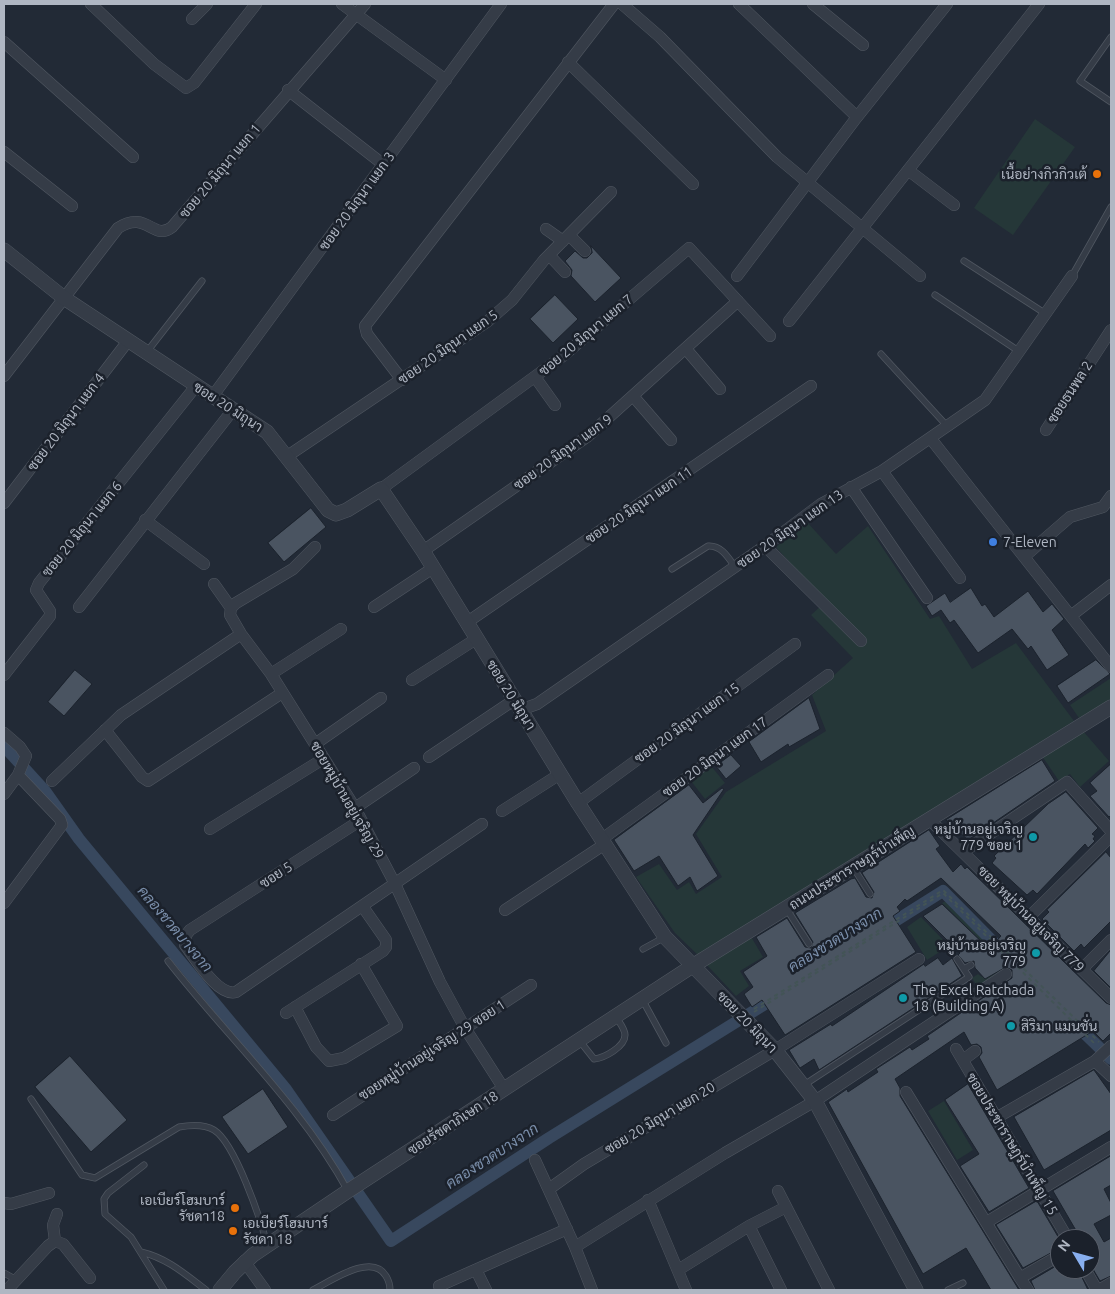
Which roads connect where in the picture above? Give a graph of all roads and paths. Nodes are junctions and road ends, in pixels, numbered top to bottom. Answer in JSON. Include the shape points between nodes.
{"nodes":[{"id":1,"x":91,"y":4,"type":"edge"},
{"id":2,"x":207,"y":4,"type":"edge"},
{"id":3,"x":342,"y":4,"type":"edge"},
{"id":4,"x":365,"y":4,"type":"edge"},
{"id":5,"x":500,"y":4,"type":"edge"},
{"id":6,"x":614,"y":4,"type":"edge"},
{"id":7,"x":622,"y":4,"type":"edge"},
{"id":8,"x":739,"y":4,"type":"edge"},
{"id":9,"x":813,"y":4,"type":"edge"},
{"id":10,"x":947,"y":4,"type":"edge"},
{"id":11,"x":1039,"y":4,"type":"edge"},
{"id":12,"x":256,"y":5,"type":"edge"},
{"id":13,"x":356,"y":15,"type":"junction"},
{"id":14,"x":192,"y":19,"type":"dead end"},
{"id":15,"x":1111,"y":37,"type":"edge"},
{"id":16,"x":4,"y":42,"type":"edge"},
{"id":17,"x":863,"y":44,"type":"dead end"},
{"id":18,"x":568,"y":62,"type":"junction"},
{"id":19,"x":446,"y":80,"type":"junction"},
{"id":20,"x":288,"y":90,"type":"junction"},
{"id":21,"x":1111,"y":102,"type":"edge"},
{"id":22,"x":857,"y":118,"type":"junction"},
{"id":23,"x":4,"y":152,"type":"edge"},
{"id":24,"x":133,"y":157,"type":"dead end"},
{"id":25,"x":384,"y":165,"type":"junction"},
{"id":26,"x":908,"y":170,"type":"junction"},
{"id":27,"x":809,"y":182,"type":"junction"},
{"id":28,"x":693,"y":184,"type":"dead end"},
{"id":29,"x":611,"y":192,"type":"dead end"},
{"id":30,"x":954,"y":205,"type":"dead end"},
{"id":31,"x":72,"y":206,"type":"dead end"},
{"id":32,"x":1111,"y":207,"type":"edge"},
{"id":33,"x":864,"y":227,"type":"junction"},
{"id":34,"x":546,"y":229,"type":"dead end"},
{"id":35,"x":566,"y":238,"type":"junction"},
{"id":36,"x":4,"y":250,"type":"edge"},
{"id":37,"x":585,"y":251,"type":"dead end"},
{"id":38,"x":549,"y":255,"type":"junction"},
{"id":39,"x":964,"y":261,"type":"dead end"},
{"id":40,"x":565,"y":272,"type":"dead end"},
{"id":41,"x":737,"y":276,"type":"dead end"},
{"id":42,"x":920,"y":276,"type":"dead end"},
{"id":43,"x":1072,"y":276,"type":"joint"},
{"id":44,"x":202,"y":281,"type":"dead end"},
{"id":45,"x":935,"y":295,"type":"dead end"},
{"id":46,"x":64,"y":298,"type":"junction"},
{"id":47,"x":738,"y":301,"type":"junction"},
{"id":48,"x":1046,"y":314,"type":"junction"},
{"id":49,"x":789,"y":321,"type":"dead end"},
{"id":50,"x":1111,"y":330,"type":"edge"},
{"id":51,"x":770,"y":336,"type":"dead end"},
{"id":52,"x":128,"y":341,"type":"junction"},
{"id":53,"x":686,"y":349,"type":"junction"},
{"id":54,"x":1020,"y":352,"type":"junction"},
{"id":55,"x":146,"y":353,"type":"junction"},
{"id":56,"x":881,"y":354,"type":"dead end"},
{"id":57,"x":4,"y":376,"type":"edge"},
{"id":58,"x":535,"y":377,"type":"junction"},
{"id":59,"x":402,"y":380,"type":"junction"},
{"id":60,"x":196,"y":386,"type":"junction"},
{"id":61,"x":811,"y":386,"type":"dead end"},
{"id":62,"x":720,"y":389,"type":"dead end"},
{"id":63,"x":633,"y":396,"type":"junction"},
{"id":64,"x":212,"y":397,"type":"junction"},
{"id":65,"x":556,"y":405,"type":"dead end"},
{"id":66,"x":232,"y":411,"type":"junction"},
{"id":67,"x":948,"y":427,"type":"junction"},
{"id":68,"x":1046,"y":430,"type":"dead end"},
{"id":69,"x":931,"y":439,"type":"junction"},
{"id":70,"x":671,"y":440,"type":"dead end"},
{"id":71,"x":286,"y":457,"type":"junction"},
{"id":72,"x":882,"y":471,"type":"junction"},
{"id":73,"x":851,"y":487,"type":"junction"},
{"id":74,"x":381,"y":489,"type":"junction"},
{"id":75,"x":1111,"y":496,"type":"edge"},
{"id":76,"x":4,"y":503,"type":"edge"},
{"id":77,"x":145,"y":520,"type":"junction"},
{"id":78,"x":765,"y":546,"type":"junction"},
{"id":79,"x":315,"y":547,"type":"dead end"},
{"id":80,"x":423,"y":551,"type":"junction"},
{"id":81,"x":1025,"y":556,"type":"junction"},
{"id":82,"x":204,"y":564,"type":"dead end"},
{"id":83,"x":735,"y":567,"type":"junction"},
{"id":84,"x":433,"y":568,"type":"junction"},
{"id":85,"x":672,"y":569,"type":"dead end"},
{"id":86,"x":960,"y":578,"type":"dead end"},
{"id":87,"x":214,"y":584,"type":"dead end"},
{"id":88,"x":1111,"y":585,"type":"edge"},
{"id":89,"x":927,"y":598,"type":"dead end"},
{"id":90,"x":374,"y":607,"type":"dead end"},
{"id":91,"x":78,"y":608,"type":"dead end"},
{"id":92,"x":231,"y":608,"type":"junction"},
{"id":93,"x":1072,"y":616,"type":"junction"},
{"id":94,"x":466,"y":623,"type":"junction"},
{"id":95,"x":342,"y":628,"type":"dead end"},
{"id":96,"x":241,"y":634,"type":"junction"},
{"id":97,"x":476,"y":639,"type":"junction"},
{"id":98,"x":861,"y":641,"type":"dead end"},
{"id":99,"x":795,"y":644,"type":"dead end"},
{"id":100,"x":1111,"y":667,"type":"edge"},
{"id":101,"x":271,"y":674,"type":"junction"},
{"id":102,"x":4,"y":675,"type":"edge"},
{"id":103,"x":828,"y":675,"type":"dead end"},
{"id":104,"x":412,"y":680,"type":"dead end"},
{"id":105,"x":282,"y":693,"type":"junction"},
{"id":106,"x":382,"y":698,"type":"dead end"},
{"id":107,"x":517,"y":705,"type":"junction"},
{"id":108,"x":1111,"y":707,"type":"edge"},
{"id":109,"x":105,"y":730,"type":"junction"},
{"id":110,"x":4,"y":733,"type":"edge"},
{"id":111,"x":315,"y":744,"type":"junction"},
{"id":112,"x":429,"y":757,"type":"dead end"},
{"id":113,"x":323,"y":759,"type":"junction"},
{"id":114,"x":414,"y":768,"type":"dead end"},
{"id":115,"x":19,"y":773,"type":"junction"},
{"id":116,"x":560,"y":774,"type":"junction"},
{"id":117,"x":52,"y":781,"type":"dead end"},
{"id":118,"x":4,"y":794,"type":"edge"},
{"id":119,"x":578,"y":803,"type":"junction"},
{"id":120,"x":355,"y":808,"type":"junction"},
{"id":121,"x":502,"y":811,"type":"dead end"},
{"id":122,"x":361,"y":820,"type":"junction"},
{"id":123,"x":930,"y":820,"type":"junction"},
{"id":124,"x":482,"y":824,"type":"dead end"},
{"id":125,"x":210,"y":829,"type":"dead end"},
{"id":126,"x":1111,"y":831,"type":"edge"},
{"id":127,"x":1111,"y":836,"type":"edge"},
{"id":128,"x":603,"y":842,"type":"junction"},
{"id":129,"x":963,"y":852,"type":"junction"},
{"id":130,"x":853,"y":867,"type":"junction"},
{"id":131,"x":395,"y":884,"type":"junction"},
{"id":132,"x":870,"y":894,"type":"dead end"},
{"id":133,"x":4,"y":902,"type":"edge"},
{"id":134,"x":363,"y":907,"type":"junction"},
{"id":135,"x":786,"y":908,"type":"junction"},
{"id":136,"x":505,"y":910,"type":"dead end"},
{"id":137,"x":1029,"y":917,"type":"junction"},
{"id":138,"x":665,"y":937,"type":"junction"},
{"id":139,"x":1111,"y":940,"type":"edge"},
{"id":140,"x":809,"y":944,"type":"dead end"},
{"id":141,"x":643,"y":949,"type":"dead end"},
{"id":142,"x":918,"y":958,"type":"dead end"},
{"id":143,"x":957,"y":959,"type":"dead end"},
{"id":144,"x":168,"y":961,"type":"dead end"},
{"id":145,"x":362,"y":964,"type":"junction"},
{"id":146,"x":694,"y":965,"type":"junction"},
{"id":147,"x":971,"y":965,"type":"dead end"},
{"id":148,"x":961,"y":967,"type":"junction"},
{"id":149,"x":1082,"y":969,"type":"junction"},
{"id":150,"x":1006,"y":974,"type":"dead end"},
{"id":151,"x":531,"y":985,"type":"dead end"},
{"id":152,"x":1111,"y":998,"type":"edge"},
{"id":153,"x":642,"y":999,"type":"junction"},
{"id":154,"x":616,"y":1016,"type":"junction"},
{"id":155,"x":742,"y":1018,"type":"junction"},
{"id":156,"x":465,"y":1028,"type":"junction"},
{"id":157,"x":579,"y":1040,"type":"junction"},
{"id":158,"x":666,"y":1043,"type":"dead end"},
{"id":159,"x":956,"y":1049,"type":"dead end"},
{"id":160,"x":775,"y":1050,"type":"junction"},
{"id":161,"x":976,"y":1052,"type":"dead end"},
{"id":162,"x":1104,"y":1053,"type":"edge"},
{"id":163,"x":962,"y":1060,"type":"junction"},
{"id":164,"x":1111,"y":1076,"type":"edge"},
{"id":165,"x":803,"y":1086,"type":"junction"},
{"id":166,"x":504,"y":1089,"type":"junction"},
{"id":167,"x":906,"y":1092,"type":"dead end"},
{"id":168,"x":31,"y":1099,"type":"dead end"},
{"id":169,"x":814,"y":1101,"type":"junction"},
{"id":170,"x":333,"y":1115,"type":"dead end"},
{"id":171,"x":996,"y":1118,"type":"junction"},
{"id":172,"x":1111,"y":1147,"type":"edge"},
{"id":173,"x":535,"y":1160,"type":"dead end"},
{"id":174,"x":144,"y":1165,"type":"dead end"},
{"id":175,"x":548,"y":1189,"type":"junction"},
{"id":176,"x":350,"y":1190,"type":"junction"},
{"id":177,"x":1041,"y":1190,"type":"junction"},
{"id":178,"x":778,"y":1191,"type":"dead end"},
{"id":179,"x":49,"y":1193,"type":"dead end"},
{"id":180,"x":648,"y":1200,"type":"junction"},
{"id":181,"x":4,"y":1203,"type":"edge"},
{"id":182,"x":786,"y":1208,"type":"junction"},
{"id":183,"x":56,"y":1214,"type":"dead end"},
{"id":184,"x":987,"y":1222,"type":"junction"},
{"id":185,"x":749,"y":1226,"type":"junction"},
{"id":186,"x":567,"y":1229,"type":"junction"},
{"id":187,"x":1062,"y":1229,"type":"edge"},
{"id":188,"x":55,"y":1241,"type":"junction"},
{"id":189,"x":268,"y":1245,"type":"junction"},
{"id":190,"x":575,"y":1247,"type":"junction"},
{"id":191,"x":140,"y":1252,"type":"junction"},
{"id":192,"x":1050,"y":1261,"type":"edge"},
{"id":193,"x":244,"y":1262,"type":"junction"},
{"id":194,"x":476,"y":1270,"type":"junction"},
{"id":195,"x":678,"y":1270,"type":"junction"},
{"id":196,"x":4,"y":1273,"type":"edge"},
{"id":197,"x":90,"y":1278,"type":"dead end"},
{"id":198,"x":1020,"y":1278,"type":"junction"},
{"id":199,"x":15,"y":1279,"type":"junction"},
{"id":200,"x":1091,"y":1279,"type":"edge"},
{"id":201,"x":963,"y":1283,"type":"dead end"},
{"id":202,"x":1111,"y":1283,"type":"edge"},
{"id":203,"x":439,"y":1286,"type":"dead end"},
{"id":204,"x":7,"y":1290,"type":"edge"},
{"id":205,"x":164,"y":1290,"type":"edge"},
{"id":206,"x":206,"y":1290,"type":"edge"},
{"id":207,"x":220,"y":1290,"type":"edge"},
{"id":208,"x":265,"y":1290,"type":"edge"},
{"id":209,"x":314,"y":1290,"type":"edge"},
{"id":210,"x":390,"y":1290,"type":"edge"},
{"id":211,"x":486,"y":1290,"type":"edge"},
{"id":212,"x":592,"y":1290,"type":"edge"},
{"id":213,"x":686,"y":1290,"type":"edge"},
{"id":214,"x":781,"y":1290,"type":"edge"},
{"id":215,"x":829,"y":1290,"type":"edge"},
{"id":216,"x":916,"y":1290,"type":"edge"},
{"id":217,"x":948,"y":1290,"type":"edge"},
{"id":218,"x":1028,"y":1290,"type":"edge"},
{"id":219,"x":1098,"y":1290,"type":"edge"}],
"edges":[{"from":1,"to":12,"type":"street","via":[[154,64],[186,88],[194,83]]},
{"from":2,"to":14,"type":"street"},
{"from":3,"to":13,"type":"street"},
{"from":4,"to":13,"type":"street","name":"ซอย 20 มิถุนา แยก 1"},
{"from":5,"to":19,"type":"street","name":"ซอย 20 มิถุนา แยก 3"},
{"from":6,"to":18,"type":"street"},
{"from":7,"to":27,"type":"street","via":[[660,37],[777,157]]},
{"from":8,"to":22,"type":"street"},
{"from":9,"to":17,"type":"street"},
{"from":10,"to":22,"type":"street"},
{"from":11,"to":26,"type":"street"},
{"from":13,"to":19,"type":"street"},
{"from":13,"to":20,"type":"street","name":"ซอย 20 มิถุนา แยก 1"},
{"from":15,"to":21,"type":"lane","via":[[1080,81]]},
{"from":16,"to":24,"type":"street"},
{"from":18,"to":28,"type":"street"},
{"from":18,"to":59,"type":"street","via":[[365,326],[367,334]]},
{"from":19,"to":25,"type":"street","name":"ซอย 20 มิถุนา แยก 3"},
{"from":20,"to":25,"type":"street"},
{"from":20,"to":46,"type":"street","name":"ซอย 20 มิถุนา แยก 1","via":[[172,227],[161,231],[138,220],[127,222],[118,228]]},
{"from":22,"to":27,"type":"street"},
{"from":23,"to":31,"type":"street"},
{"from":25,"to":64,"type":"street","name":"ซอย 20 มิถุนา แยก 3"},
{"from":26,"to":30,"type":"street"},
{"from":26,"to":33,"type":"street"},
{"from":27,"to":33,"type":"street"},
{"from":27,"to":41,"type":"street"},
{"from":29,"to":35,"type":"street","name":"ซอย 20 มิถุนา แยก 5"},
{"from":32,"to":43,"type":"lane"},
{"from":33,"to":42,"type":"street"},
{"from":33,"to":49,"type":"street"},
{"from":34,"to":35,"type":"street"},
{"from":35,"to":37,"type":"street"},
{"from":35,"to":38,"type":"street","name":"ซอย 20 มิถุนา แยก 5"},
{"from":36,"to":46,"type":"street","name":"ซอย 20 มิถุนา"},
{"from":38,"to":40,"type":"street"},
{"from":38,"to":59,"type":"street","name":"ซอย 20 มิถุนา แยก 5","via":[[512,300],[488,321]]},
{"from":39,"to":48,"type":"lane"},
{"from":43,"to":48,"type":"street","name":"ซอย 20 มิถุนา แยก 13"},
{"from":44,"to":55,"type":"lane"},
{"from":45,"to":54,"type":"lane"},
{"from":46,"to":52,"type":"street","name":"ซอย 20 มิถุนา"},
{"from":46,"to":57,"type":"street","name":"ซอย 20 มิถุนา แยก 1"},
{"from":47,"to":51,"type":"street","name":"ซอย 20 มิถุนา แยก 7"},
{"from":47,"to":53,"type":"street","name":"ซอย 20 มิถุนา แยก 9"},
{"from":47,"to":58,"type":"street","name":"ซอย 20 มิถุนา แยก 7","via":[[689,248]]},
{"from":48,"to":54,"type":"street","name":"ซอย 20 มิถุนา แยก 13"},
{"from":50,"to":68,"type":"street","name":"ซอยธนพล 2"},
{"from":52,"to":55,"type":"street","name":"ซอย 20 มิถุนา"},
{"from":52,"to":76,"type":"street","name":"ซอย 20 มิถุนา แยก 4"},
{"from":53,"to":62,"type":"street"},
{"from":53,"to":63,"type":"street","name":"ซอย 20 มิถุนา แยก 9"},
{"from":54,"to":67,"type":"street","name":"ซอย 20 มิถุนา แยก 13","via":[[985,400]]},
{"from":55,"to":60,"type":"street","name":"ซอย 20 มิถุนา"},
{"from":56,"to":67,"type":"lane"},
{"from":58,"to":65,"type":"street"},
{"from":58,"to":74,"type":"street","name":"ซอย 20 มิถุนา แยก 7"},
{"from":59,"to":71,"type":"street","name":"ซอย 20 มิถุนา แยก 5"},
{"from":60,"to":64,"type":"street","name":"ซอย 20 มิถุนา"},
{"from":60,"to":102,"type":"street","name":"ซอย 20 มิถุนา แยก 6","via":[[39,583],[36,590],[50,616]]},
{"from":61,"to":94,"type":"street","name":"ซอย 20 มิถุนา แยก 11"},
{"from":63,"to":70,"type":"street"},
{"from":63,"to":80,"type":"street","name":"ซอย 20 มิถุนา แยก 9","via":[[588,436]]},
{"from":64,"to":66,"type":"street","name":"ซอย 20 มิถุนา"},
{"from":66,"to":71,"type":"street","name":"ซอย 20 มิถุนา","via":[[267,432]]},
{"from":66,"to":77,"type":"street"},
{"from":67,"to":69,"type":"street","name":"ซอย 20 มิถุนา แยก 13"},
{"from":69,"to":72,"type":"street","name":"ซอย 20 มิถุนา แยก 13"},
{"from":69,"to":81,"type":"street"},
{"from":71,"to":74,"type":"street","name":"ซอย 20 มิถุนา","via":[[321,504],[336,514]]},
{"from":72,"to":73,"type":"street","name":"ซอย 20 มิถุนา แยก 13"},
{"from":72,"to":86,"type":"street"},
{"from":73,"to":78,"type":"street","name":"ซอย 20 มิถุนา แยก 13"},
{"from":73,"to":89,"type":"street"},
{"from":74,"to":80,"type":"street","name":"ซอย 20 มิถุนา"},
{"from":75,"to":81,"type":"street","via":[[1103,507],[1070,517]]},
{"from":77,"to":82,"type":"street"},
{"from":77,"to":91,"type":"street"},
{"from":78,"to":83,"type":"street","name":"ซอย 20 มิถุนา แยก 13"},
{"from":78,"to":98,"type":"street"},
{"from":79,"to":92,"type":"street","via":[[293,569]]},
{"from":80,"to":84,"type":"street","name":"ซอย 20 มิถุนา"},
{"from":81,"to":93,"type":"street"},
{"from":83,"to":85,"type":"lane","via":[[724,552],[708,546]]},
{"from":83,"to":107,"type":"street","name":"ซอย 20 มิถุนา แยก 13","via":[[537,704]]},
{"from":84,"to":90,"type":"street"},
{"from":84,"to":94,"type":"street","name":"ซอย 20 มิถุนา"},
{"from":87,"to":92,"type":"street","name":"ซอยหมู่บ้านอยู่เจริญ 29"},
{"from":88,"to":93,"type":"street"},
{"from":92,"to":96,"type":"street","name":"ซอยหมู่บ้านอยู่เจริญ 29","via":[[230,615]]},
{"from":93,"to":100,"type":"street"},
{"from":94,"to":97,"type":"street","name":"ซอย 20 มิถุนา"},
{"from":95,"to":101,"type":"street"},
{"from":96,"to":101,"type":"street","name":"ซอยหมู่บ้านอยู่เจริญ 29"},
{"from":96,"to":109,"type":"street","via":[[121,715]]},
{"from":97,"to":104,"type":"street"},
{"from":97,"to":107,"type":"street","name":"ซอย 20 มิถุนา"},
{"from":99,"to":119,"type":"street","name":"ซอย 20 มิถุนา แยก 15"},
{"from":101,"to":105,"type":"street","name":"ซอยหมู่บ้านอยู่เจริญ 29"},
{"from":103,"to":128,"type":"street","name":"ซอย 20 มิถุนา แยก 17"},
{"from":105,"to":109,"type":"street","via":[[148,781]]},
{"from":105,"to":111,"type":"street","name":"ซอยหมู่บ้านอยู่เจริญ 29"},
{"from":106,"to":111,"type":"street"},
{"from":107,"to":112,"type":"street","name":"ซอย 20 มิถุนา แยก 13"},
{"from":107,"to":116,"type":"street","name":"ซอย 20 มิถุนา"},
{"from":108,"to":123,"type":"street","name":"ถนนประชาราษฎร์บำเพ็ญ"},
{"from":109,"to":117,"type":"street"},
{"from":110,"to":115,"type":"street","via":[[26,756]]},
{"from":111,"to":113,"type":"street","name":"ซอยหมู่บ้านอยู่เจริญ 29"},
{"from":113,"to":120,"type":"street","name":"ซอยหมู่บ้านอยู่เจริญ 29"},
{"from":113,"to":125,"type":"street"},
{"from":114,"to":120,"type":"street"},
{"from":115,"to":118,"type":"street"},
{"from":115,"to":133,"type":"street","via":[[62,825]]},
{"from":116,"to":119,"type":"street","name":"ซอย 20 มิถุนา"},
{"from":116,"to":121,"type":"street"},
{"from":119,"to":128,"type":"street","name":"ซอย 20 มิถุนา"},
{"from":120,"to":122,"type":"street","name":"ซอยหมู่บ้านอยู่เจริญ 29"},
{"from":122,"to":131,"type":"street","name":"ซอยหมู่บ้านอยู่เจริญ 29"},
{"from":122,"to":134,"type":"street","name":"ซอย 5","via":[[190,930],[185,945],[221,990],[230,993]]},
{"from":123,"to":129,"type":"street","name":"ซอย หมู่บ้านอยู่เจริญ 779"},
{"from":123,"to":130,"type":"street","name":"ถนนประชาราษฎร์บำเพ็ญ"},
{"from":124,"to":131,"type":"street"},
{"from":126,"to":129,"type":"street","via":[[1067,782]]},
{"from":127,"to":137,"type":"street"},
{"from":128,"to":136,"type":"street","name":"ซอย 20 มิถุนา แยก 17"},
{"from":128,"to":138,"type":"street","name":"ซอย 20 มิถุนา"},
{"from":129,"to":137,"type":"street","name":"ซอย หมู่บ้านอยู่เจริญ 779"},
{"from":130,"to":132,"type":"lane"},
{"from":130,"to":135,"type":"street","name":"ถนนประชาราษฎร์บำเพ็ญ"},
{"from":131,"to":134,"type":"street"},
{"from":131,"to":156,"type":"street","name":"ซอยหมู่บ้านอยู่เจริญ 29"},
{"from":134,"to":145,"type":"street","via":[[386,940],[386,947]]},
{"from":135,"to":140,"type":"lane"},
{"from":135,"to":146,"type":"street","name":"ถนนประชาราษฎร์บำเพ็ญ"},
{"from":137,"to":149,"type":"street","name":"ซอย หมู่บ้านอยู่เจริญ 779"},
{"from":138,"to":141,"type":"lane"},
{"from":138,"to":146,"type":"street","name":"ซอย 20 มิถุนา"},
{"from":139,"to":149,"type":"street"},
{"from":142,"to":160,"type":"street","name":"ซอย 20 มิถุนา แยก 20"},
{"from":143,"to":148,"type":"lane"},
{"from":144,"to":176,"type":"lane","via":[[301,1118]]},
{"from":145,"to":145,"type":"street","via":[[397,1026],[344,1058],[328,1061],[290,1010]]},
{"from":146,"to":153,"type":"street","name":"ซอยรัชดาภิเษก 18"},
{"from":146,"to":155,"type":"street","name":"ซอย 20 มิถุนา"},
{"from":147,"to":148,"type":"lane"},
{"from":148,"to":165,"type":"lane","via":[[969,977]]},
{"from":149,"to":152,"type":"street","name":"ซอย หมู่บ้านอยู่เจริญ 779"},
{"from":150,"to":169,"type":"street"},
{"from":151,"to":156,"type":"street","name":"ซอยหมู่บ้านอยู่เจริญ 29 ซอย 1"},
{"from":153,"to":154,"type":"street","name":"ซอยรัชดาภิเษก 18"},
{"from":153,"to":158,"type":"lane"},
{"from":154,"to":157,"type":"street","name":"ซอยรัชดาภิเษก 18"},
{"from":154,"to":157,"type":"lane","via":[[625,1033],[619,1046],[600,1059],[594,1059]]},
{"from":155,"to":160,"type":"street","name":"ซอย 20 มิถุนา"},
{"from":155,"to":162,"type":"path","via":[[943,893]]},
{"from":156,"to":166,"type":"street","name":"ซอยหมู่บ้านอยู่เจริญ 29"},
{"from":156,"to":170,"type":"street","name":"ซอยหมู่บ้านอยู่เจริญ 29 ซอย 1"},
{"from":157,"to":166,"type":"street","name":"ซอยรัชดาภิเษก 18"},
{"from":159,"to":163,"type":"street","name":"ซอยประชาราษฎร์บำเพ็ญ 15"},
{"from":160,"to":165,"type":"street","name":"ซอย 20 มิถุนา"},
{"from":160,"to":175,"type":"street","name":"ซอย 20 มิถุนา แยก 20","via":[[656,1119]]},
{"from":161,"to":163,"type":"street"},
{"from":162,"to":164,"type":"street"},
{"from":162,"to":171,"type":"street"},
{"from":163,"to":171,"type":"street","name":"ซอยประชาราษฎร์บำเพ็ญ 15"},
{"from":165,"to":169,"type":"street","name":"ซอย 20 มิถุนา"},
{"from":166,"to":176,"type":"street","name":"ซอยรัชดาภิเษก 18"},
{"from":167,"to":184,"type":"street"},
{"from":168,"to":189,"type":"lane","via":[[82,1175],[89,1178],[95,1178],[179,1127],[190,1125],[212,1129],[225,1144],[249,1189]]},
{"from":169,"to":180,"type":"street"},
{"from":169,"to":216,"type":"street","name":"ซอย 20 มิถุนา"},
{"from":171,"to":177,"type":"street","name":"ซอยประชาราษฎร์บำเพ็ญ 15"},
{"from":172,"to":177,"type":"street"},
{"from":173,"to":175,"type":"street"},
{"from":174,"to":191,"type":"lane","via":[[108,1193],[103,1208],[109,1220],[130,1237]]},
{"from":175,"to":186,"type":"street"},
{"from":176,"to":189,"type":"street","name":"ซอยรัชดาภิเษก 18"},
{"from":177,"to":184,"type":"street"},
{"from":177,"to":187,"type":"street","name":"ซอยประชาราษฎร์บำเพ็ญ 15"},
{"from":178,"to":182,"type":"street"},
{"from":179,"to":181,"type":"street"},
{"from":180,"to":190,"type":"street"},
{"from":180,"to":195,"type":"street"},
{"from":182,"to":185,"type":"street"},
{"from":182,"to":215,"type":"street"},
{"from":183,"to":188,"type":"street","via":[[53,1225]]},
{"from":184,"to":198,"type":"street"},
{"from":185,"to":195,"type":"street"},
{"from":185,"to":214,"type":"street"},
{"from":186,"to":190,"type":"street"},
{"from":186,"to":194,"type":"street"},
{"from":188,"to":197,"type":"street","via":[[63,1244]]},
{"from":188,"to":199,"type":"street"},
{"from":189,"to":193,"type":"street","name":"ซอยรัชดาภิเษก 18"},
{"from":190,"to":212,"type":"street"},
{"from":191,"to":205,"type":"lane"},
{"from":191,"to":206,"type":"lane","via":[[173,1264]]},
{"from":192,"to":198,"type":"street"},
{"from":193,"to":207,"type":"street","name":"ซอยรัชดาภิเษก 18"},
{"from":193,"to":208,"type":"street"},
{"from":194,"to":203,"type":"street"},
{"from":194,"to":211,"type":"street"},
{"from":195,"to":213,"type":"street"},
{"from":196,"to":199,"type":"lane"},
{"from":198,"to":218,"type":"street"},
{"from":199,"to":204,"type":"street"},
{"from":200,"to":219,"type":"street"},
{"from":201,"to":217,"type":"lane"},
{"from":202,"to":219,"type":"street"},
{"from":209,"to":210,"type":"lane","via":[[369,1266],[375,1266],[384,1273]]}]}
